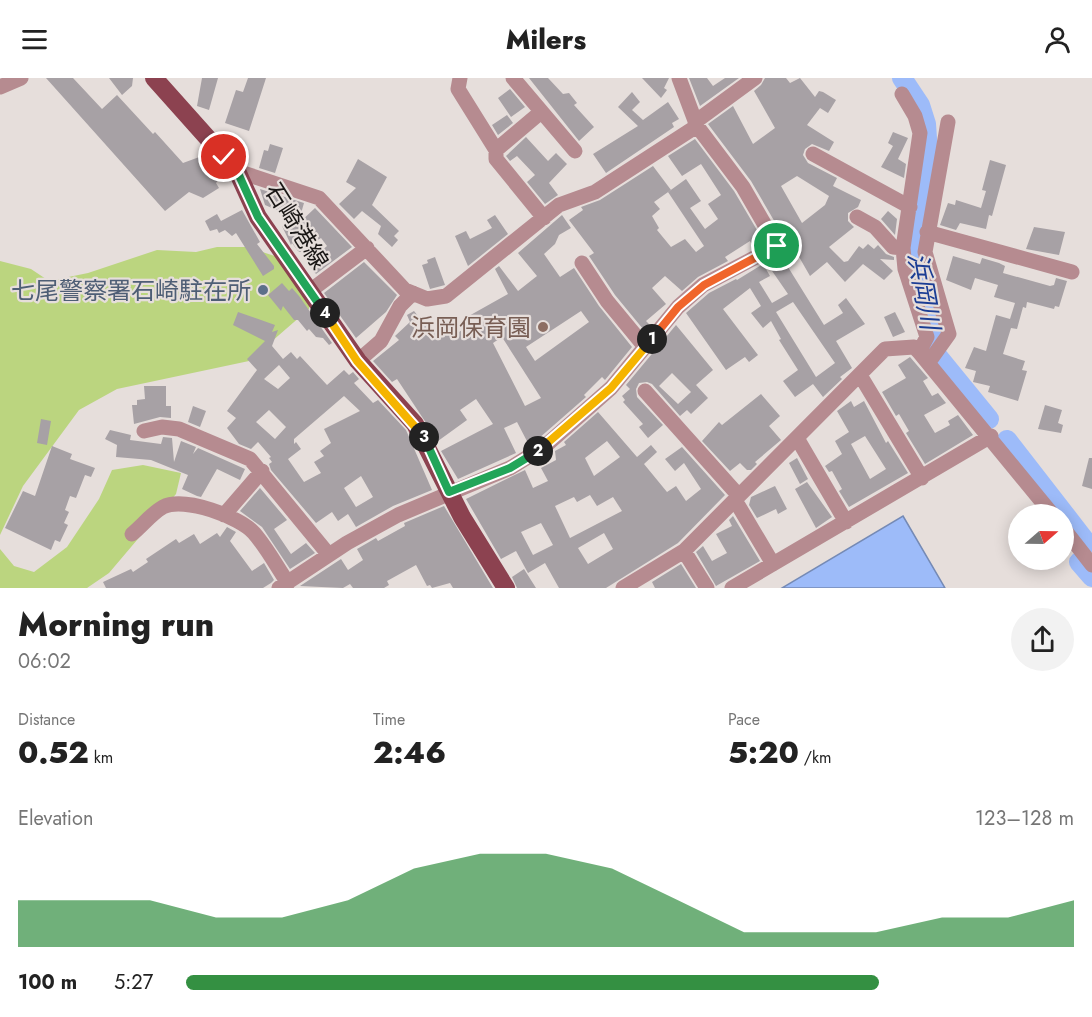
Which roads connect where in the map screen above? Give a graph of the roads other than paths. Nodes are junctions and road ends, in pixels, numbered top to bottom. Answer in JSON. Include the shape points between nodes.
{"nodes":[{"id":1,"x":21,"y":78,"type":"edge"},
{"id":2,"x":154,"y":78,"type":"edge"},
{"id":3,"x":460,"y":78,"type":"edge"},
{"id":4,"x":513,"y":78,"type":"edge"},
{"id":5,"x":679,"y":78,"type":"edge"},
{"id":6,"x":756,"y":78,"type":"edge"},
{"id":7,"x":0,"y":87,"type":"edge"},
{"id":8,"x":902,"y":94,"type":"dead end"},
{"id":9,"x":541,"y":112,"type":"junction"},
{"id":10,"x":948,"y":122,"type":"dead end"},
{"id":11,"x":696,"y":124,"type":"junction"},
{"id":12,"x":496,"y":150,"type":"junction"},
{"id":13,"x":575,"y":151,"type":"dead end"},
{"id":14,"x":813,"y":154,"type":"dead end"},
{"id":15,"x":237,"y":171,"type":"junction"},
{"id":16,"x":910,"y":207,"type":"junction"},
{"id":17,"x":857,"y":217,"type":"dead end"},
{"id":18,"x":544,"y":218,"type":"junction"},
{"id":19,"x":927,"y":232,"type":"junction"},
{"id":20,"x":367,"y":248,"type":"junction"},
{"id":21,"x":903,"y":248,"type":"junction"},
{"id":22,"x":582,"y":263,"type":"dead end"},
{"id":23,"x":1072,"y":272,"type":"dead end"},
{"id":24,"x":310,"y":291,"type":"junction"},
{"id":25,"x":412,"y":293,"type":"junction"},
{"id":26,"x":645,"y":347,"type":"junction"},
{"id":27,"x":924,"y":357,"type":"junction"},
{"id":28,"x":357,"y":361,"type":"junction"},
{"id":29,"x":860,"y":375,"type":"junction"},
{"id":30,"x":645,"y":391,"type":"dead end"},
{"id":31,"x":144,"y":431,"type":"dead end"},
{"id":32,"x":991,"y":436,"type":"junction"},
{"id":33,"x":797,"y":438,"type":"junction"},
{"id":34,"x":262,"y":471,"type":"junction"},
{"id":35,"x":922,"y":478,"type":"junction"},
{"id":36,"x":449,"y":492,"type":"junction"},
{"id":37,"x":737,"y":498,"type":"junction"},
{"id":38,"x":1044,"y":504,"type":"edge"},
{"id":39,"x":224,"y":515,"type":"junction"},
{"id":40,"x":846,"y":522,"type":"junction"},
{"id":41,"x":132,"y":534,"type":"dead end"},
{"id":42,"x":1074,"y":542,"type":"edge"},
{"id":43,"x":684,"y":551,"type":"junction"},
{"id":44,"x":329,"y":555,"type":"junction"},
{"id":45,"x":773,"y":564,"type":"junction"},
{"id":46,"x":1092,"y":565,"type":"edge"},
{"id":47,"x":290,"y":585,"type":"edge"},
{"id":48,"x":630,"y":586,"type":"edge"},
{"id":49,"x":506,"y":588,"type":"edge"},
{"id":50,"x":707,"y":588,"type":"edge"},
{"id":51,"x":732,"y":588,"type":"edge"}],
"edges":[{"from":1,"to":7,"type":"street"},
{"from":2,"to":15,"type":"main road","name":"石崎港線"},
{"from":3,"to":12,"type":"street","via":[[458,89]]},
{"from":4,"to":9,"type":"street"},
{"from":5,"to":11,"type":"street"},
{"from":6,"to":11,"type":"street"},
{"from":8,"to":16,"type":"street","via":[[920,132]]},
{"from":9,"to":12,"type":"street"},
{"from":9,"to":13,"type":"street"},
{"from":10,"to":19,"type":"street"},
{"from":11,"to":18,"type":"street","via":[[594,192],[559,205]]},
{"from":11,"to":26,"type":"street","via":[[743,187],[777,246],[704,285],[678,307]]},
{"from":12,"to":18,"type":"street","via":[[496,159]]},
{"from":14,"to":16,"type":"street"},
{"from":15,"to":20,"type":"street","via":[[319,198]]},
{"from":15,"to":24,"type":"main road","name":"石崎港線","via":[[258,217]]},
{"from":16,"to":21,"type":"street"},
{"from":17,"to":21,"type":"street","via":[[875,227],[893,247]]},
{"from":18,"to":25,"type":"street","via":[[446,296],[427,299]]},
{"from":19,"to":23,"type":"street"},
{"from":19,"to":27,"type":"street","via":[[927,264],[948,338]]},
{"from":20,"to":24,"type":"street"},
{"from":20,"to":25,"type":"street"},
{"from":21,"to":27,"type":"street","via":[[905,269],[927,337]]},
{"from":22,"to":26,"type":"street"},
{"from":24,"to":28,"type":"main road","name":"石崎港線"},
{"from":25,"to":28,"type":"street","via":[[400,306],[381,341]]},
{"from":26,"to":36,"type":"street","via":[[611,388],[544,447],[510,468]]},
{"from":27,"to":29,"type":"street","via":[[914,347],[885,349]]},
{"from":27,"to":32,"type":"street"},
{"from":28,"to":36,"type":"main road","name":"石崎港線","via":[[415,424]]},
{"from":29,"to":33,"type":"street"},
{"from":29,"to":35,"type":"street"},
{"from":30,"to":37,"type":"street"},
{"from":31,"to":34,"type":"street","via":[[179,429],[250,459]]},
{"from":32,"to":35,"type":"street"},
{"from":32,"to":38,"type":"street"},
{"from":33,"to":37,"type":"street"},
{"from":33,"to":40,"type":"street"},
{"from":34,"to":39,"type":"street"},
{"from":34,"to":44,"type":"street"},
{"from":35,"to":40,"type":"street"},
{"from":36,"to":44,"type":"street","via":[[398,515]]},
{"from":36,"to":49,"type":"main road","name":"石崎港線"},
{"from":37,"to":43,"type":"street"},
{"from":37,"to":45,"type":"street"},
{"from":39,"to":41,"type":"street","via":[[172,504],[162,507]]},
{"from":39,"to":47,"type":"street","via":[[253,532]]},
{"from":40,"to":45,"type":"street"},
{"from":42,"to":46,"type":"street"},
{"from":43,"to":48,"type":"street"},
{"from":43,"to":50,"type":"street"},
{"from":44,"to":47,"type":"street"},
{"from":45,"to":51,"type":"street"}]}
